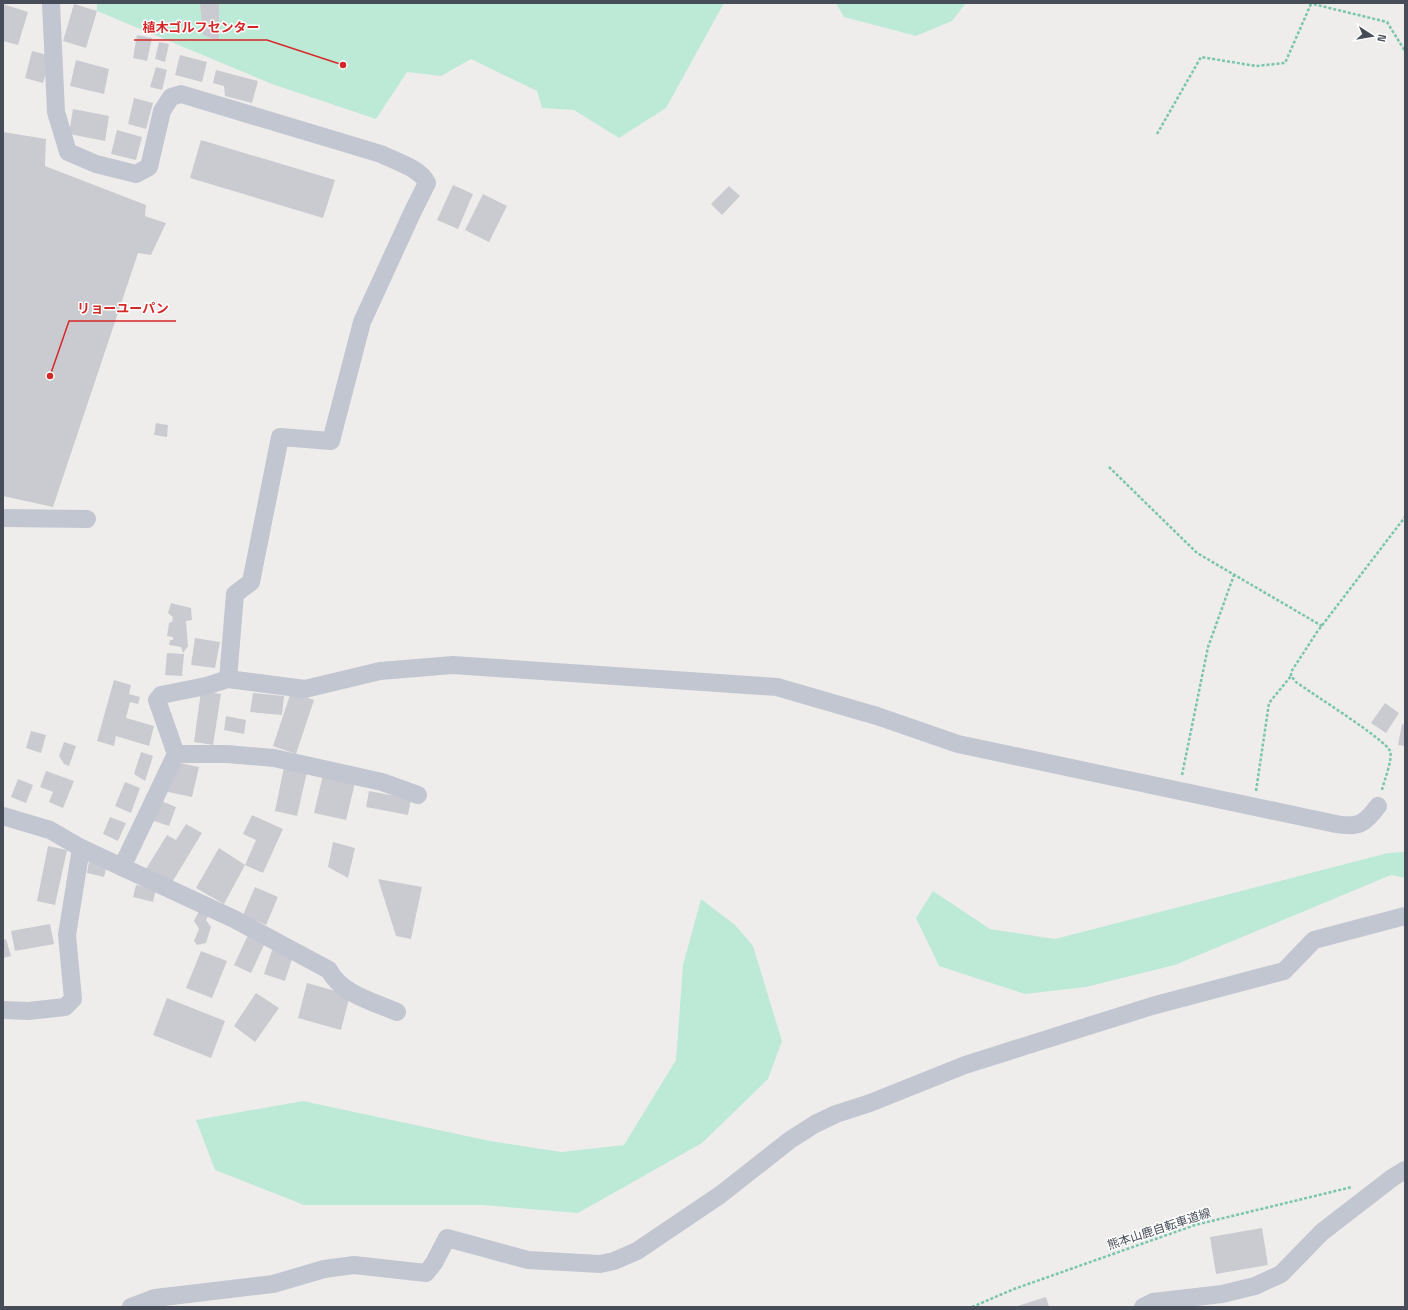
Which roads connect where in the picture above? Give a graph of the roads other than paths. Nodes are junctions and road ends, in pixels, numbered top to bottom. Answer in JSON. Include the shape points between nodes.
{"nodes":[{"id":1,"x":51,"y":3,"type":"edge"},
{"id":2,"x":3,"y":518,"type":"edge"},
{"id":3,"x":87,"y":519,"type":"dead end"},
{"id":4,"x":228,"y":679,"type":"junction"},
{"id":5,"x":176,"y":754,"type":"junction"},
{"id":6,"x":418,"y":795,"type":"dead end"},
{"id":7,"x":1378,"y":806,"type":"road end"},
{"id":8,"x":3,"y":816,"type":"edge"},
{"id":9,"x":81,"y":848,"type":"junction"},
{"id":10,"x":122,"y":867,"type":"junction"},
{"id":11,"x":1405,"y":916,"type":"edge"},
{"id":12,"x":3,"y":1010,"type":"edge"},
{"id":13,"x":397,"y":1012,"type":"dead end"},
{"id":14,"x":1405,"y":1170,"type":"edge"},
{"id":15,"x":131,"y":1307,"type":"edge"},
{"id":16,"x":1143,"y":1307,"type":"edge"}],
"edges":[{"from":1,"to":4,"type":"street","via":[[56,112],[68,152],[96,164],[136,174],[149,167],[162,111],[171,97],[182,94],[381,154],[425,178],[427,183],[362,322],[331,441],[280,437],[251,582],[235,594]]},
{"from":2,"to":3,"type":"street"},
{"from":4,"to":5,"type":"street","via":[[161,695],[157,700]]},
{"from":4,"to":7,"type":"street","via":[[306,689],[380,671],[453,665],[778,686],[958,744],[1253,807],[1348,826],[1359,825],[1368,820]]},
{"from":5,"to":6,"type":"street","via":[[227,754],[274,758],[382,782]]},
{"from":5,"to":10,"type":"street"},
{"from":8,"to":9,"type":"street","via":[[50,830]]},
{"from":9,"to":10,"type":"street"},
{"from":9,"to":12,"type":"street","via":[[67,935],[73,999],[65,1007],[28,1011]]},
{"from":10,"to":13,"type":"street","via":[[234,919],[329,970],[342,987]]},
{"from":11,"to":15,"type":"street","via":[[1314,940],[1284,971],[1152,1006],[966,1064],[870,1104],[836,1114],[790,1140],[720,1195],[637,1252],[614,1261],[600,1264],[528,1260],[447,1238],[426,1273],[354,1265],[324,1269],[273,1284],[155,1298]]},
{"from":14,"to":16,"type":"street","via":[[1322,1232],[1281,1274],[1255,1286],[1222,1294],[1153,1302]]}]}
